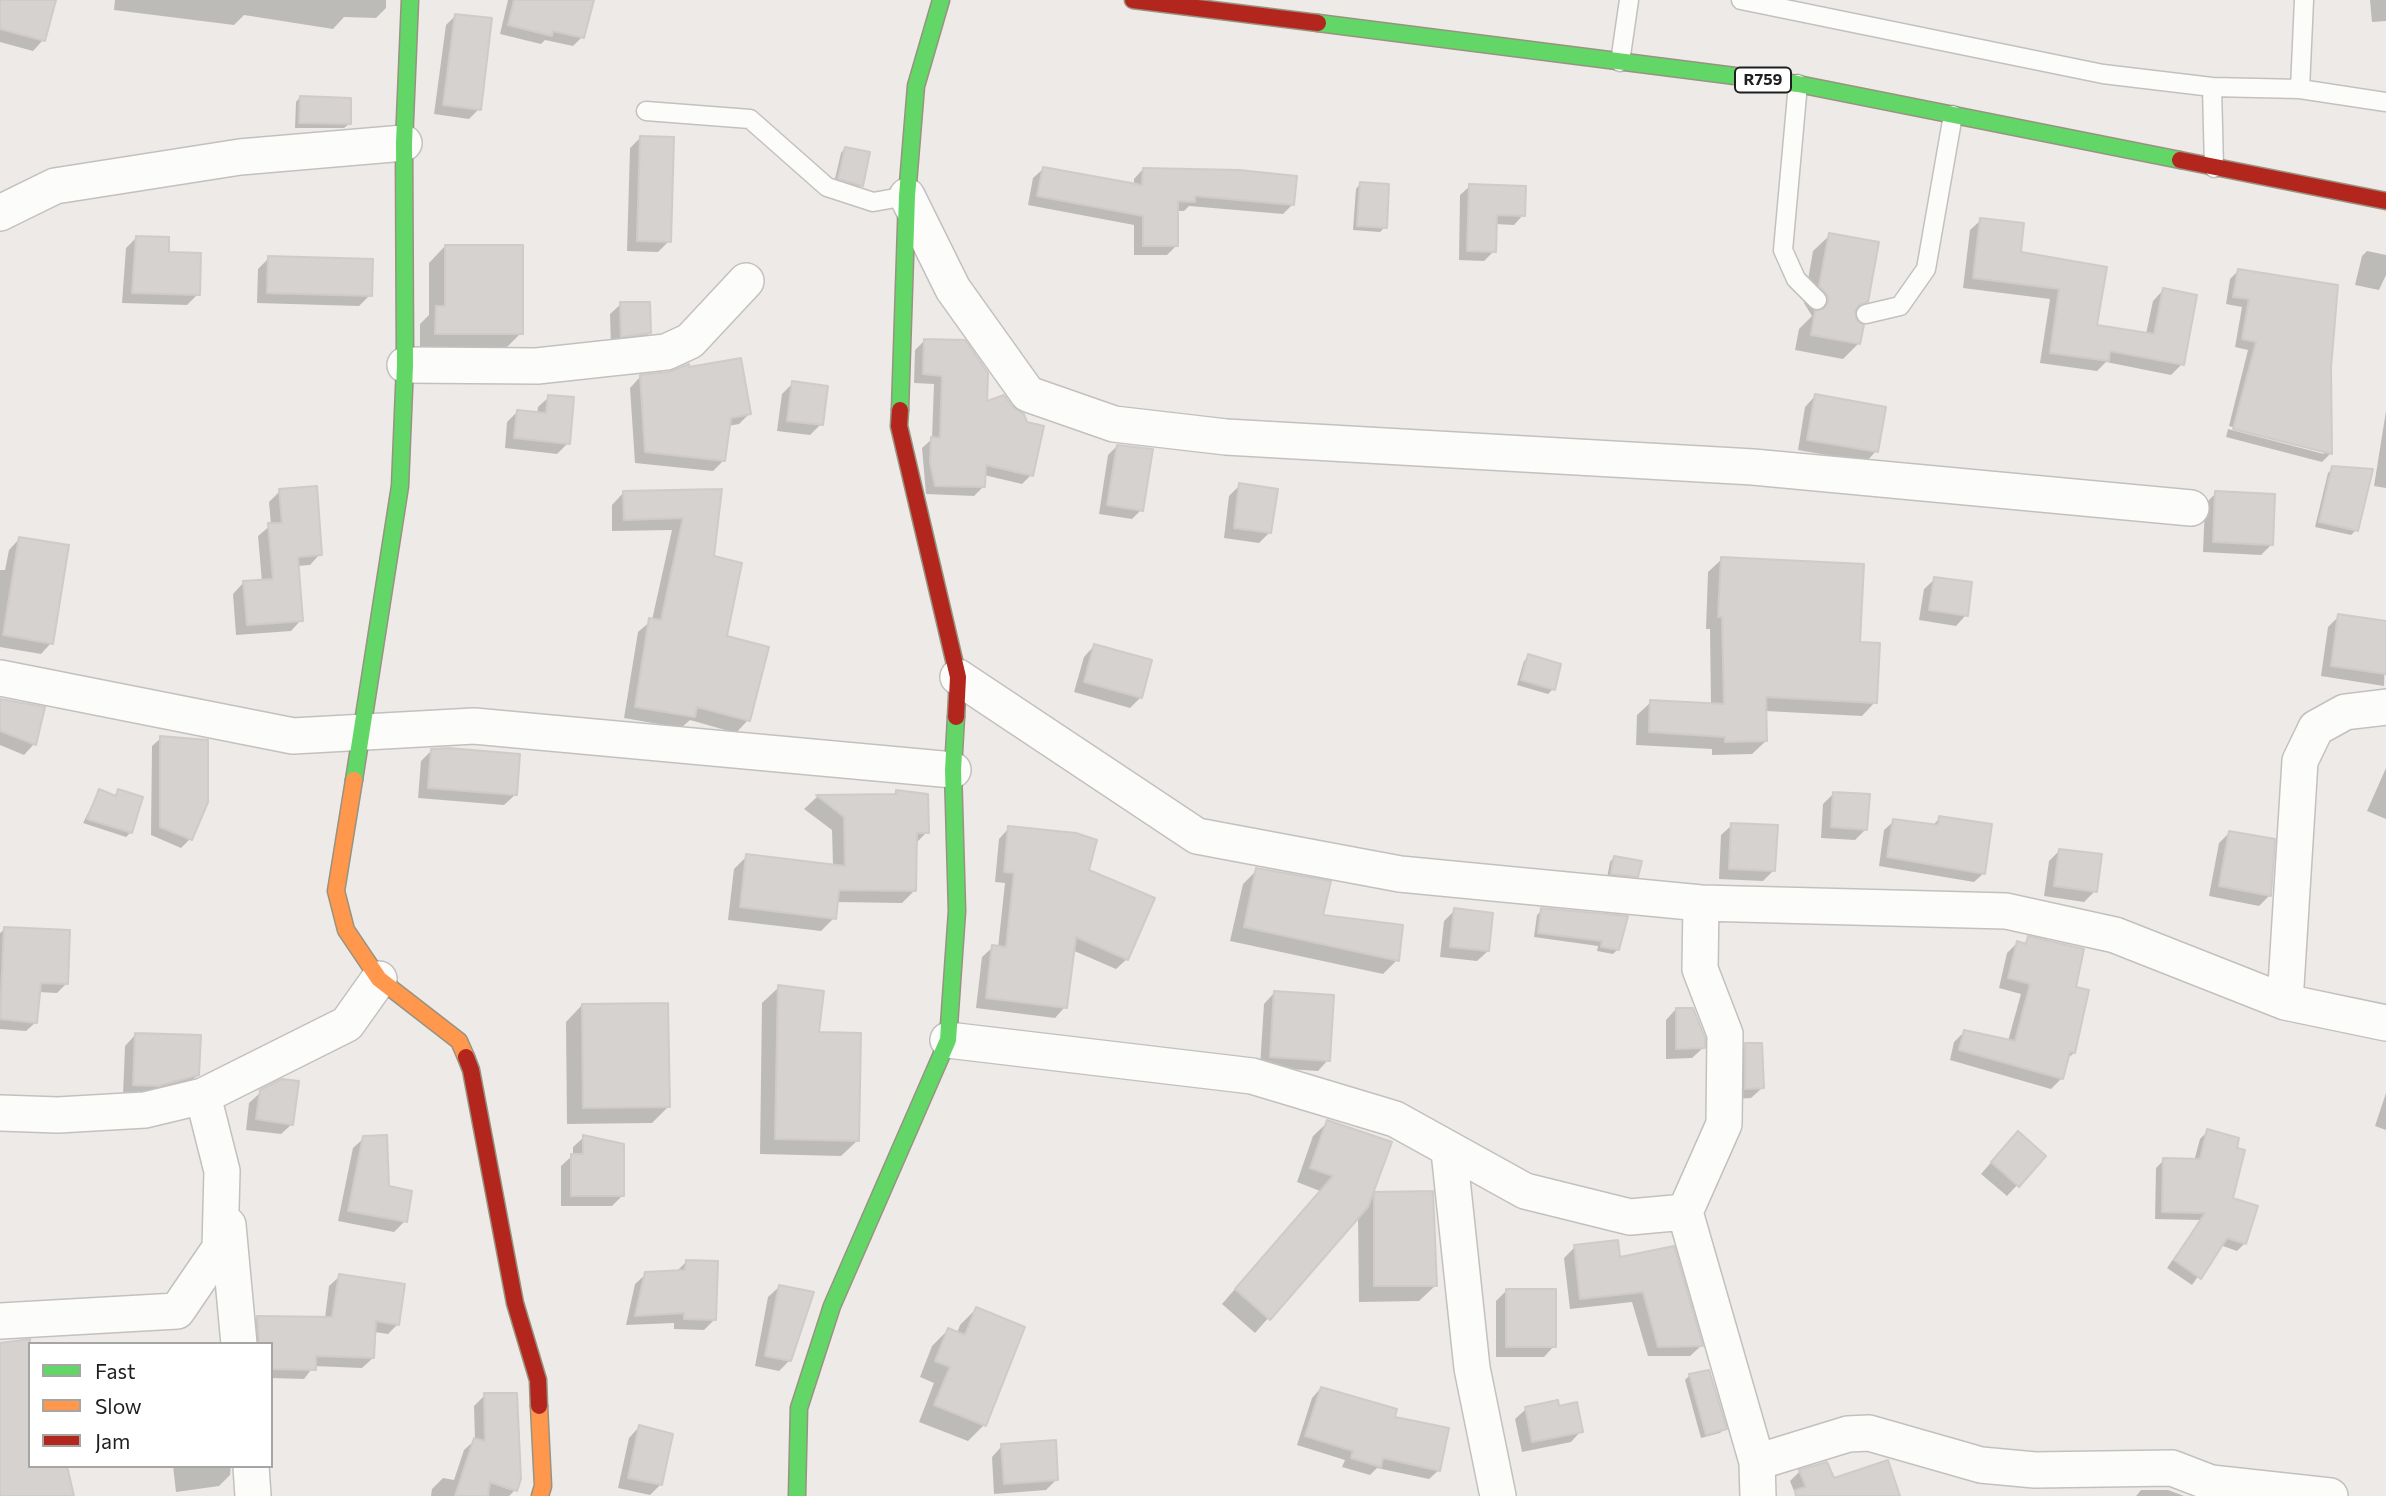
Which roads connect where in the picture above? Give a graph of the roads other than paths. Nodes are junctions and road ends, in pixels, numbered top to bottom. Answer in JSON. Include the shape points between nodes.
{"nodes":[{"id":1,"x":410,"y":0,"type":"edge"},
{"id":2,"x":941,"y":0,"type":"edge"},
{"id":3,"x":1133,"y":0,"type":"edge"},
{"id":4,"x":1629,"y":0,"type":"edge"},
{"id":5,"x":1741,"y":0,"type":"edge"},
{"id":6,"x":2304,"y":0,"type":"edge"},
{"id":7,"x":1620,"y":62,"type":"junction"},
{"id":8,"x":1798,"y":84,"type":"junction"},
{"id":9,"x":2212,"y":88,"type":"junction"},
{"id":10,"x":2300,"y":89,"type":"junction"},
{"id":11,"x":2386,"y":102,"type":"edge"},
{"id":12,"x":646,"y":111,"type":"dead end"},
{"id":13,"x":1953,"y":115,"type":"junction"},
{"id":14,"x":404,"y":143,"type":"junction"},
{"id":15,"x":2214,"y":168,"type":"junction"},
{"id":16,"x":907,"y":196,"type":"junction"},
{"id":17,"x":2386,"y":201,"type":"edge"},
{"id":18,"x":0,"y":213,"type":"edge"},
{"id":19,"x":746,"y":281,"type":"dead end"},
{"id":20,"x":1817,"y":300,"type":"dead end"},
{"id":21,"x":1866,"y":314,"type":"dead end"},
{"id":22,"x":405,"y":365,"type":"junction"},
{"id":23,"x":2191,"y":508,"type":"dead end"},
{"id":24,"x":958,"y":677,"type":"junction"},
{"id":25,"x":0,"y":678,"type":"edge"},
{"id":26,"x":2386,"y":707,"type":"edge"},
{"id":27,"x":362,"y":732,"type":"junction"},
{"id":28,"x":953,"y":770,"type":"junction"},
{"id":29,"x":1701,"y":904,"type":"junction"},
{"id":30,"x":379,"y":979,"type":"junction"},
{"id":31,"x":2285,"y":1002,"type":"junction"},
{"id":32,"x":2386,"y":1023,"type":"edge"},
{"id":33,"x":948,"y":1040,"type":"junction"},
{"id":34,"x":203,"y":1096,"type":"junction"},
{"id":35,"x":0,"y":1112,"type":"edge"},
{"id":36,"x":1449,"y":1151,"type":"junction"},
{"id":37,"x":222,"y":1171,"type":"junction"},
{"id":38,"x":1685,"y":1212,"type":"junction"},
{"id":39,"x":0,"y":1321,"type":"edge"},
{"id":40,"x":239,"y":1342,"type":"edge"},
{"id":41,"x":251,"y":1468,"type":"edge"},
{"id":42,"x":1758,"y":1479,"type":"edge"},
{"id":43,"x":253,"y":1496,"type":"edge"},
{"id":44,"x":540,"y":1496,"type":"edge"},
{"id":45,"x":797,"y":1496,"type":"edge"},
{"id":46,"x":1499,"y":1496,"type":"edge"},
{"id":47,"x":2330,"y":1496,"type":"edge"}],
"edges":[{"from":1,"to":14,"type":"street"},
{"from":2,"to":16,"type":"street","via":[[916,86]]},
{"from":3,"to":7,"type":"street","number":"R759"},
{"from":4,"to":7,"type":"lane"},
{"from":5,"to":9,"type":"lane","via":[[2103,74]]},
{"from":6,"to":10,"type":"lane"},
{"from":7,"to":8,"type":"street","number":"R759"},
{"from":8,"to":13,"type":"street","number":"R759"},
{"from":8,"to":20,"type":"lane","via":[[1783,250],[1796,279]]},
{"from":9,"to":10,"type":"lane"},
{"from":9,"to":15,"type":"lane"},
{"from":10,"to":11,"type":"lane"},
{"from":12,"to":16,"type":"lane","via":[[750,119],[827,187],[873,202]]},
{"from":13,"to":15,"type":"street","number":"R759"},
{"from":13,"to":21,"type":"lane","via":[[1926,269],[1900,306]]},
{"from":14,"to":18,"type":"street","via":[[240,157],[55,186]]},
{"from":14,"to":22,"type":"street"},
{"from":15,"to":17,"type":"street","number":"R759"},
{"from":16,"to":23,"type":"street","via":[[953,289],[1028,394],[1114,424],[1226,437],[1753,467]]},
{"from":16,"to":24,"type":"street","via":[[899,426]]},
{"from":19,"to":22,"type":"street","via":[[690,341],[666,352],[537,366]]},
{"from":22,"to":27,"type":"street","via":[[400,486]]},
{"from":24,"to":28,"type":"street"},
{"from":24,"to":29,"type":"street","via":[[1198,836],[1400,874]]},
{"from":25,"to":27,"type":"street","via":[[293,736]]},
{"from":26,"to":31,"type":"street","via":[[2345,712],[2316,728],[2300,761]]},
{"from":27,"to":28,"type":"street","via":[[474,726]]},
{"from":27,"to":30,"type":"street","via":[[336,891],[346,930]]},
{"from":28,"to":33,"type":"street","via":[[957,911]]},
{"from":29,"to":31,"type":"street","via":[[2006,911],[2115,935]]},
{"from":29,"to":38,"type":"street","via":[[1700,969],[1724,1034],[1724,1124]]},
{"from":30,"to":34,"type":"street","via":[[347,1024]]},
{"from":30,"to":44,"type":"street","via":[[459,1041],[471,1069],[515,1303],[538,1380]]},
{"from":31,"to":32,"type":"street"},
{"from":33,"to":36,"type":"street","via":[[1252,1076],[1395,1119]]},
{"from":33,"to":45,"type":"street","via":[[828,1319],[799,1408]]},
{"from":34,"to":35,"type":"street","via":[[145,1110],[58,1115]]},
{"from":34,"to":37,"type":"street"},
{"from":36,"to":38,"type":"street","via":[[1525,1191],[1630,1217]]},
{"from":36,"to":46,"type":"street","via":[[1472,1368]]},
{"from":37,"to":39,"type":"street","via":[[220,1248],[177,1311]]},
{"from":37,"to":40,"type":"street"},
{"from":38,"to":42,"type":"street"},
{"from":41,"to":43,"type":"street"},
{"from":42,"to":47,"type":"street","via":[[1848,1434],[1869,1433],[1981,1465],[2035,1470],[2172,1468],[2211,1483]]}]}
